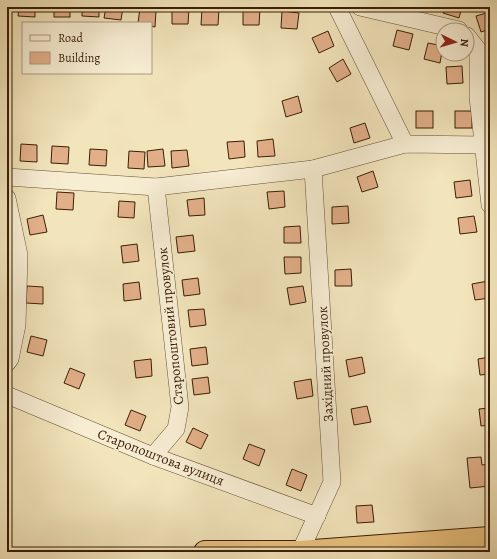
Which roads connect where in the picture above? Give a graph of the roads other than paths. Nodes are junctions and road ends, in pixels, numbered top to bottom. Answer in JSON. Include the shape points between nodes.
{"nodes":[{"id":1,"x":336,"y":7,"type":"edge"},
{"id":2,"x":360,"y":7,"type":"edge"},
{"id":3,"x":435,"y":24,"type":"edge"},
{"id":4,"x":478,"y":43,"type":"edge"},
{"id":5,"x":484,"y":97,"type":"edge"},
{"id":6,"x":405,"y":144,"type":"junction"},
{"id":7,"x":484,"y":145,"type":"junction"},
{"id":8,"x":313,"y":169,"type":"junction"},
{"id":9,"x":7,"y":177,"type":"edge"},
{"id":10,"x":156,"y":187,"type":"junction"},
{"id":11,"x":7,"y":198,"type":"edge"},
{"id":12,"x":490,"y":205,"type":"edge"},
{"id":13,"x":7,"y":363,"type":"edge"},
{"id":14,"x":7,"y":396,"type":"edge"},
{"id":15,"x":153,"y":456,"type":"junction"},
{"id":16,"x":316,"y":516,"type":"junction"},
{"id":17,"x":490,"y":538,"type":"edge"},
{"id":18,"x":354,"y":550,"type":"edge"},
{"id":19,"x":205,"y":552,"type":"edge"},
{"id":20,"x":210,"y":552,"type":"edge"},
{"id":21,"x":300,"y":552,"type":"edge"}],
"edges":[{"from":1,"to":6,"type":"street"},
{"from":2,"to":3,"type":"street"},
{"from":4,"to":5,"type":"street"},
{"from":5,"to":7,"type":"street"},
{"from":6,"to":7,"type":"street"},
{"from":6,"to":8,"type":"street"},
{"from":7,"to":12,"type":"street"},
{"from":8,"to":10,"type":"street"},
{"from":8,"to":16,"type":"street","name":"Західний провулок","via":[[332,482]]},
{"from":9,"to":10,"type":"street"},
{"from":10,"to":15,"type":"street","name":"Старопоштовий провулок","via":[[180,407],[176,429]]},
{"from":11,"to":13,"type":"street","via":[[19,255],[17,325]]},
{"from":14,"to":15,"type":"street","name":"Старопоштова вулиця"},
{"from":15,"to":16,"type":"street","name":"Старопоштова вулиця"},
{"from":16,"to":21,"type":"street","name":"Західний провулок"},
{"from":17,"to":18,"type":"highway"},
{"from":18,"to":21,"type":"highway"},
{"from":19,"to":20,"type":"highway"},
{"from":20,"to":21,"type":"highway"}]}
